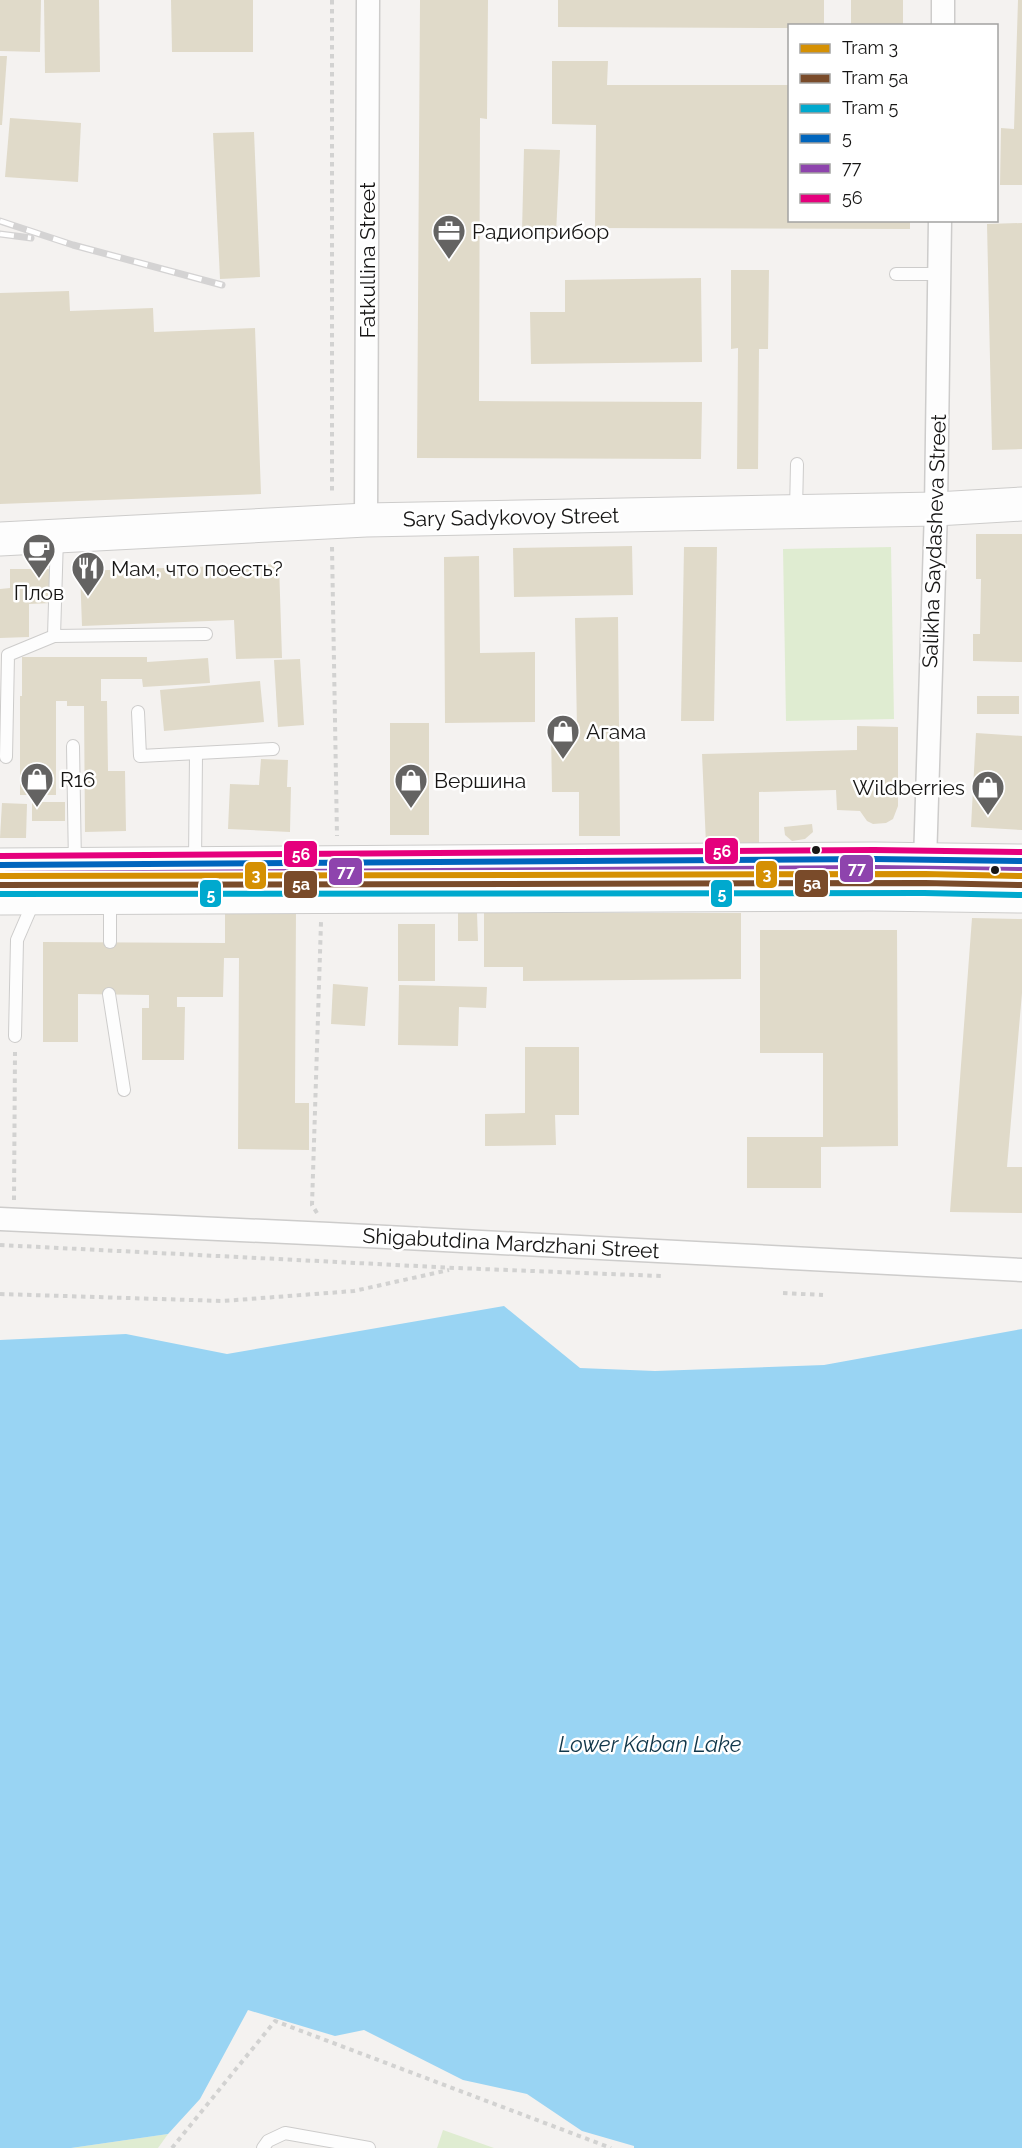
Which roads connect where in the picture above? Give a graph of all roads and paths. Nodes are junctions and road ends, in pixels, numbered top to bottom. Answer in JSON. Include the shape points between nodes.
{"nodes":[{"id":1,"x":332,"y":0,"type":"edge"},
{"id":2,"x":368,"y":0,"type":"edge"},
{"id":3,"x":943,"y":0,"type":"edge"},
{"id":4,"x":943,"y":24,"type":"edge"},
{"id":5,"x":940,"y":222,"type":"edge"},
{"id":6,"x":896,"y":274,"type":"dead end"},
{"id":7,"x":939,"y":274,"type":"junction"},
{"id":8,"x":797,"y":464,"type":"dead end"},
{"id":9,"x":1022,"y":504,"type":"edge"},
{"id":10,"x":936,"y":509,"type":"junction"},
{"id":11,"x":796,"y":512,"type":"junction"},
{"id":12,"x":366,"y":520,"type":"junction"},
{"id":13,"x":332,"y":522,"type":"junction"},
{"id":14,"x":57,"y":536,"type":"junction"},
{"id":15,"x":0,"y":539,"type":"edge"},
{"id":16,"x":206,"y":634,"type":"dead end"},
{"id":17,"x":54,"y":636,"type":"junction"},
{"id":18,"x":138,"y":712,"type":"dead end"},
{"id":19,"x":73,"y":746,"type":"dead end"},
{"id":20,"x":273,"y":749,"type":"dead end"},
{"id":21,"x":196,"y":754,"type":"junction"},
{"id":22,"x":6,"y":757,"type":"dead end"},
{"id":23,"x":337,"y":838,"type":"dead end"},
{"id":24,"x":926,"y":861,"type":"junction"},
{"id":25,"x":1022,"y":861,"type":"edge"},
{"id":26,"x":195,"y":864,"type":"junction"},
{"id":27,"x":75,"y":865,"type":"junction"},
{"id":28,"x":0,"y":866,"type":"edge"},
{"id":29,"x":924,"y":894,"type":"junction"},
{"id":30,"x":1022,"y":896,"type":"edge"},
{"id":31,"x":110,"y":897,"type":"junction"},
{"id":32,"x":15,"y":898,"type":"edge"},
{"id":33,"x":321,"y":918,"type":"dead end"},
{"id":34,"x":110,"y":942,"type":"dead end"},
{"id":35,"x":109,"y":994,"type":"dead end"},
{"id":36,"x":15,"y":1036,"type":"joint"},
{"id":37,"x":124,"y":1090,"type":"dead end"},
{"id":38,"x":7,"y":1220,"type":"edge"},
{"id":39,"x":329,"y":1234,"type":"junction"},
{"id":40,"x":0,"y":1245,"type":"edge"},
{"id":41,"x":456,"y":1268,"type":"junction"},
{"id":42,"x":1022,"y":1270,"type":"edge"},
{"id":43,"x":663,"y":1276,"type":"dead end"},
{"id":44,"x":804,"y":1287,"type":"dead end"},
{"id":45,"x":783,"y":1293,"type":"dead end"},
{"id":46,"x":804,"y":1293,"type":"junction"},
{"id":47,"x":0,"y":1294,"type":"edge"},
{"id":48,"x":823,"y":1294,"type":"dead end"},
{"id":49,"x":172,"y":2148,"type":"edge"},
{"id":50,"x":263,"y":2148,"type":"edge"},
{"id":51,"x":369,"y":2148,"type":"edge"},
{"id":52,"x":611,"y":2148,"type":"edge"}],
"edges":[{"from":1,"to":13,"type":"path"},
{"from":2,"to":12,"type":"street","name":"Fatkullina Street"},
{"from":3,"to":4,"type":"street"},
{"from":5,"to":7,"type":"street","name":"Salikha Saydasheva Street"},
{"from":6,"to":7,"type":"lane"},
{"from":7,"to":10,"type":"street","name":"Salikha Saydasheva Street"},
{"from":8,"to":11,"type":"lane"},
{"from":9,"to":10,"type":"main road","name":"Sary Sadykovoy Street"},
{"from":10,"to":11,"type":"main road","name":"Sary Sadykovoy Street"},
{"from":10,"to":24,"type":"street","name":"Salikha Saydasheva Street"},
{"from":11,"to":12,"type":"main road","name":"Sary Sadykovoy Street"},
{"from":12,"to":13,"type":"main road","name":"Sary Sadykovoy Street"},
{"from":13,"to":14,"type":"main road","name":"Sary Sadykovoy Street"},
{"from":13,"to":23,"type":"path"},
{"from":14,"to":15,"type":"main road","name":"Sary Sadykovoy Street"},
{"from":14,"to":17,"type":"lane"},
{"from":16,"to":17,"type":"lane"},
{"from":17,"to":22,"type":"lane","via":[[8,655]]},
{"from":18,"to":21,"type":"lane","via":[[140,756]]},
{"from":19,"to":27,"type":"lane"},
{"from":20,"to":21,"type":"lane"},
{"from":21,"to":26,"type":"lane"},
{"from":24,"to":25,"type":"main road"},
{"from":24,"to":26,"type":"main road"},
{"from":24,"to":29,"type":"street","name":"Salikha Saydasheva Street"},
{"from":26,"to":27,"type":"main road"},
{"from":27,"to":28,"type":"main road"},
{"from":29,"to":30,"type":"main road"},
{"from":29,"to":31,"type":"main road"},
{"from":31,"to":32,"type":"main road"},
{"from":31,"to":34,"type":"lane"},
{"from":32,"to":36,"type":"lane","via":[[30,910],[16,940]]},
{"from":33,"to":39,"type":"path","via":[[312,1205]]},
{"from":35,"to":37,"type":"lane"},
{"from":36,"to":38,"type":"path"},
{"from":38,"to":39,"type":"street","name":"Shigabutdina Mardzhani Street"},
{"from":39,"to":42,"type":"street","name":"Shigabutdina Mardzhani Street"},
{"from":40,"to":41,"type":"path"},
{"from":41,"to":43,"type":"path"},
{"from":41,"to":47,"type":"path","via":[[354,1291],[224,1301]]},
{"from":44,"to":46,"type":"path"},
{"from":45,"to":46,"type":"path"},
{"from":46,"to":48,"type":"path"},
{"from":49,"to":52,"type":"path","via":[[275,2021]]},
{"from":50,"to":51,"type":"lane","via":[[285,2133]]}]}
